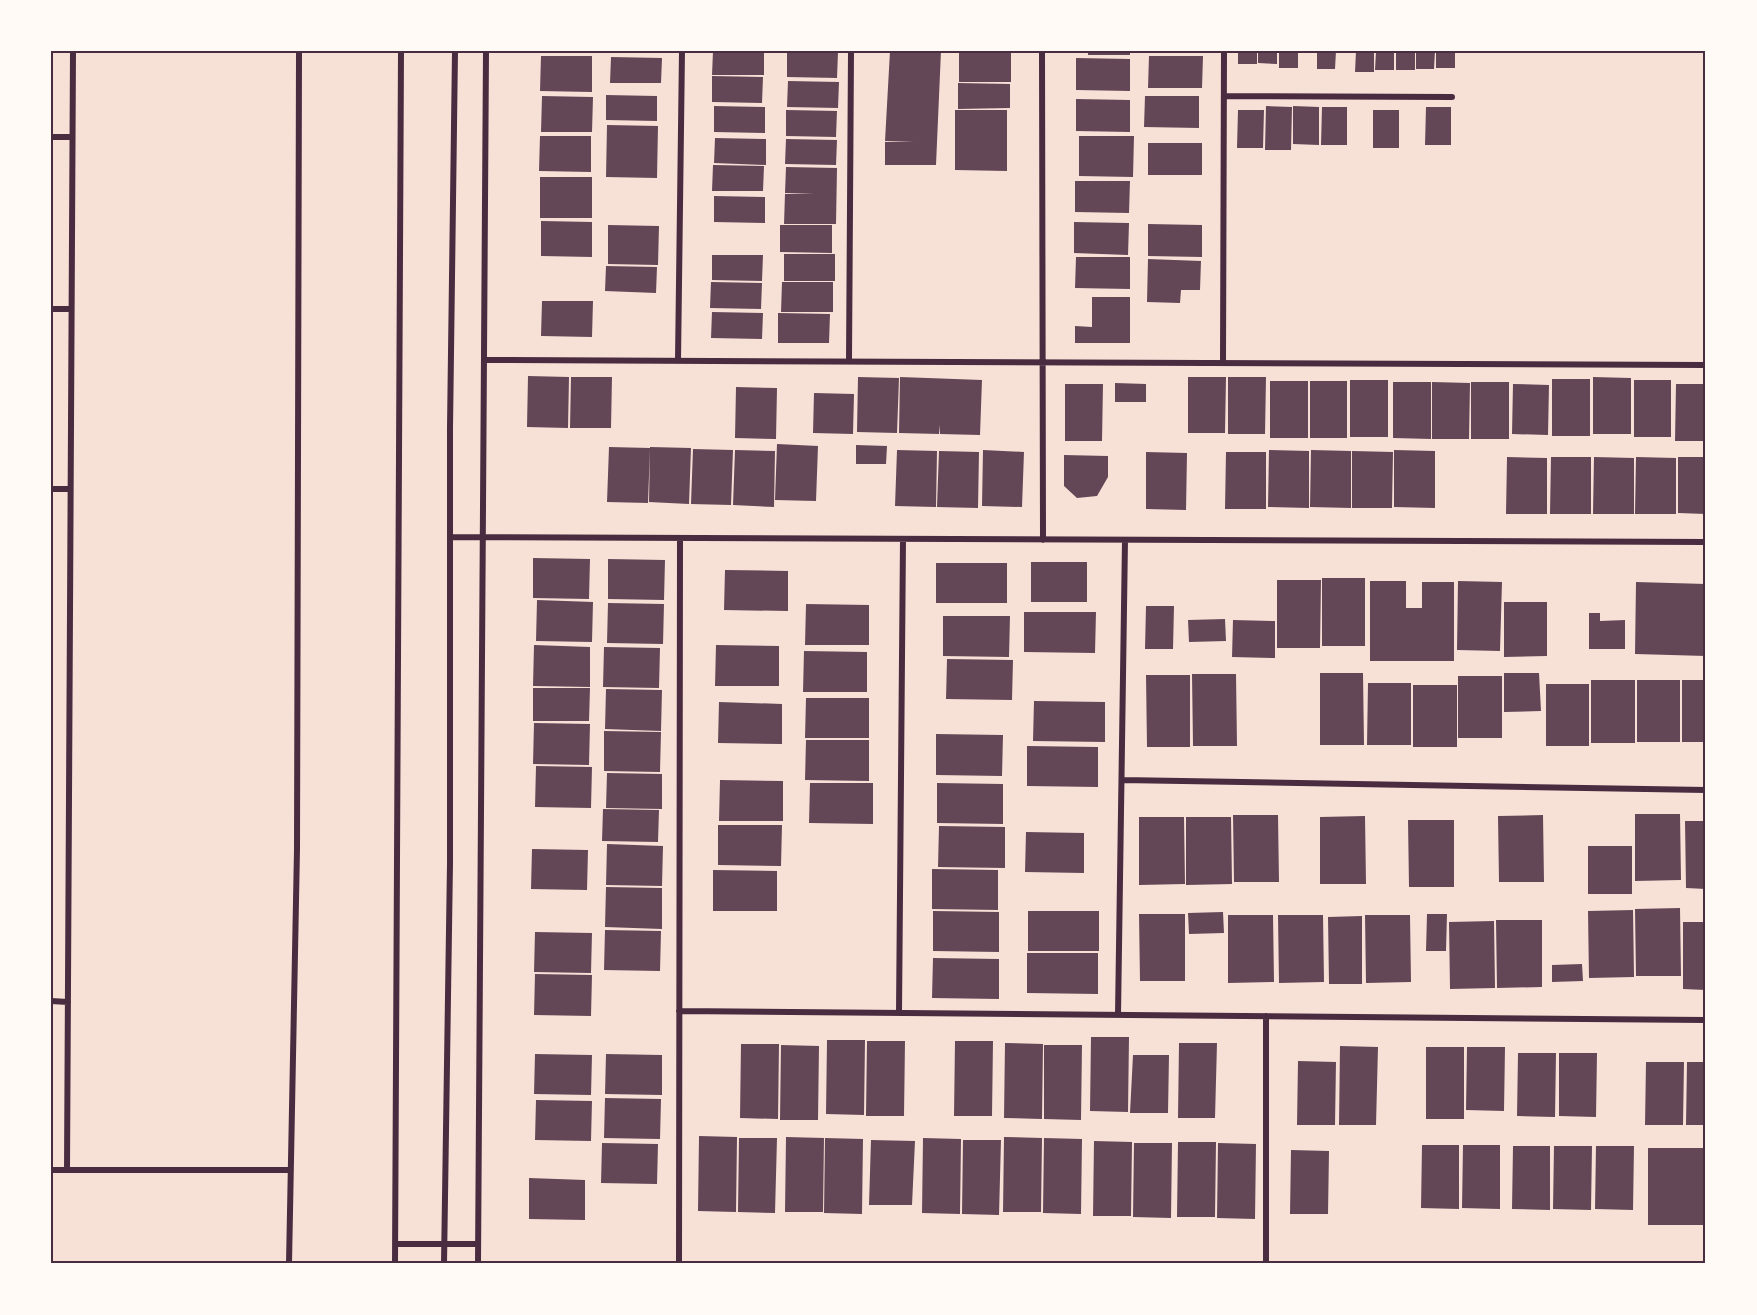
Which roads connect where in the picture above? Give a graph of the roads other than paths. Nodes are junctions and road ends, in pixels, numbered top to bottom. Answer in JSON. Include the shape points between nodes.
{"nodes":[{"id":1,"x":73,"y":51,"type":"edge"},
{"id":2,"x":298,"y":51,"type":"edge"},
{"id":3,"x":401,"y":51,"type":"edge"},
{"id":4,"x":455,"y":51,"type":"edge"},
{"id":5,"x":486,"y":51,"type":"edge"},
{"id":6,"x":682,"y":51,"type":"edge"},
{"id":7,"x":851,"y":51,"type":"edge"},
{"id":8,"x":1042,"y":51,"type":"edge"},
{"id":9,"x":1224,"y":51,"type":"edge"},
{"id":10,"x":1224,"y":96,"type":"junction"},
{"id":11,"x":1452,"y":97,"type":"dead end"},
{"id":12,"x":51,"y":137,"type":"edge"},
{"id":13,"x":72,"y":137,"type":"junction"},
{"id":14,"x":51,"y":309,"type":"edge"},
{"id":15,"x":70,"y":309,"type":"junction"},
{"id":16,"x":484,"y":360,"type":"junction"},
{"id":17,"x":678,"y":360,"type":"junction"},
{"id":18,"x":849,"y":361,"type":"junction"},
{"id":19,"x":1043,"y":362,"type":"junction"},
{"id":20,"x":1223,"y":363,"type":"junction"},
{"id":21,"x":1706,"y":365,"type":"edge"},
{"id":22,"x":51,"y":489,"type":"edge"},
{"id":23,"x":69,"y":489,"type":"junction"},
{"id":24,"x":450,"y":537,"type":"junction"},
{"id":25,"x":483,"y":538,"type":"junction"},
{"id":26,"x":680,"y":539,"type":"junction"},
{"id":27,"x":903,"y":539,"type":"junction"},
{"id":28,"x":1043,"y":540,"type":"junction"},
{"id":29,"x":1125,"y":540,"type":"junction"},
{"id":30,"x":1706,"y":542,"type":"edge"},
{"id":31,"x":1122,"y":780,"type":"junction"},
{"id":32,"x":1706,"y":790,"type":"edge"},
{"id":33,"x":51,"y":1002,"type":"edge"},
{"id":34,"x":68,"y":1002,"type":"junction"},
{"id":35,"x":679,"y":1011,"type":"junction"},
{"id":36,"x":899,"y":1013,"type":"junction"},
{"id":37,"x":1118,"y":1015,"type":"junction"},
{"id":38,"x":1266,"y":1016,"type":"junction"},
{"id":39,"x":1706,"y":1020,"type":"edge"},
{"id":40,"x":51,"y":1170,"type":"edge"},
{"id":41,"x":67,"y":1170,"type":"junction"},
{"id":42,"x":290,"y":1170,"type":"junction"},
{"id":43,"x":395,"y":1244,"type":"junction"},
{"id":44,"x":444,"y":1244,"type":"junction"},
{"id":45,"x":478,"y":1244,"type":"junction"},
{"id":46,"x":288,"y":1264,"type":"edge"},
{"id":47,"x":395,"y":1264,"type":"edge"},
{"id":48,"x":444,"y":1264,"type":"edge"},
{"id":49,"x":478,"y":1264,"type":"edge"},
{"id":50,"x":679,"y":1264,"type":"edge"},
{"id":51,"x":1266,"y":1264,"type":"edge"}],
"edges":[{"from":1,"to":13,"type":"street"},
{"from":2,"to":42,"type":"street","via":[[297,849]]},
{"from":3,"to":43,"type":"street"},
{"from":4,"to":24,"type":"street"},
{"from":5,"to":16,"type":"street"},
{"from":6,"to":17,"type":"street"},
{"from":7,"to":18,"type":"street"},
{"from":8,"to":19,"type":"street"},
{"from":9,"to":10,"type":"street"},
{"from":10,"to":11,"type":"street"},
{"from":10,"to":20,"type":"street"},
{"from":12,"to":13,"type":"street"},
{"from":13,"to":15,"type":"street"},
{"from":14,"to":15,"type":"street"},
{"from":15,"to":23,"type":"street"},
{"from":16,"to":17,"type":"street"},
{"from":16,"to":25,"type":"street"},
{"from":17,"to":18,"type":"street"},
{"from":18,"to":19,"type":"street"},
{"from":19,"to":20,"type":"street"},
{"from":19,"to":28,"type":"street"},
{"from":20,"to":21,"type":"street"},
{"from":22,"to":23,"type":"street"},
{"from":23,"to":34,"type":"street"},
{"from":24,"to":25,"type":"street"},
{"from":24,"to":44,"type":"street"},
{"from":25,"to":26,"type":"street"},
{"from":25,"to":45,"type":"street"},
{"from":26,"to":27,"type":"street"},
{"from":26,"to":35,"type":"street"},
{"from":27,"to":28,"type":"street"},
{"from":27,"to":36,"type":"street"},
{"from":28,"to":29,"type":"street"},
{"from":29,"to":30,"type":"street"},
{"from":29,"to":31,"type":"street"},
{"from":31,"to":32,"type":"street"},
{"from":31,"to":37,"type":"street"},
{"from":33,"to":34,"type":"street"},
{"from":34,"to":41,"type":"street"},
{"from":35,"to":36,"type":"street"},
{"from":35,"to":50,"type":"street"},
{"from":36,"to":37,"type":"street"},
{"from":37,"to":38,"type":"street"},
{"from":38,"to":39,"type":"street"},
{"from":38,"to":51,"type":"street"},
{"from":40,"to":41,"type":"street"},
{"from":41,"to":42,"type":"street"},
{"from":42,"to":46,"type":"street"},
{"from":43,"to":44,"type":"street"},
{"from":43,"to":47,"type":"street"},
{"from":44,"to":45,"type":"street"},
{"from":44,"to":48,"type":"street"},
{"from":45,"to":49,"type":"street"}]}
